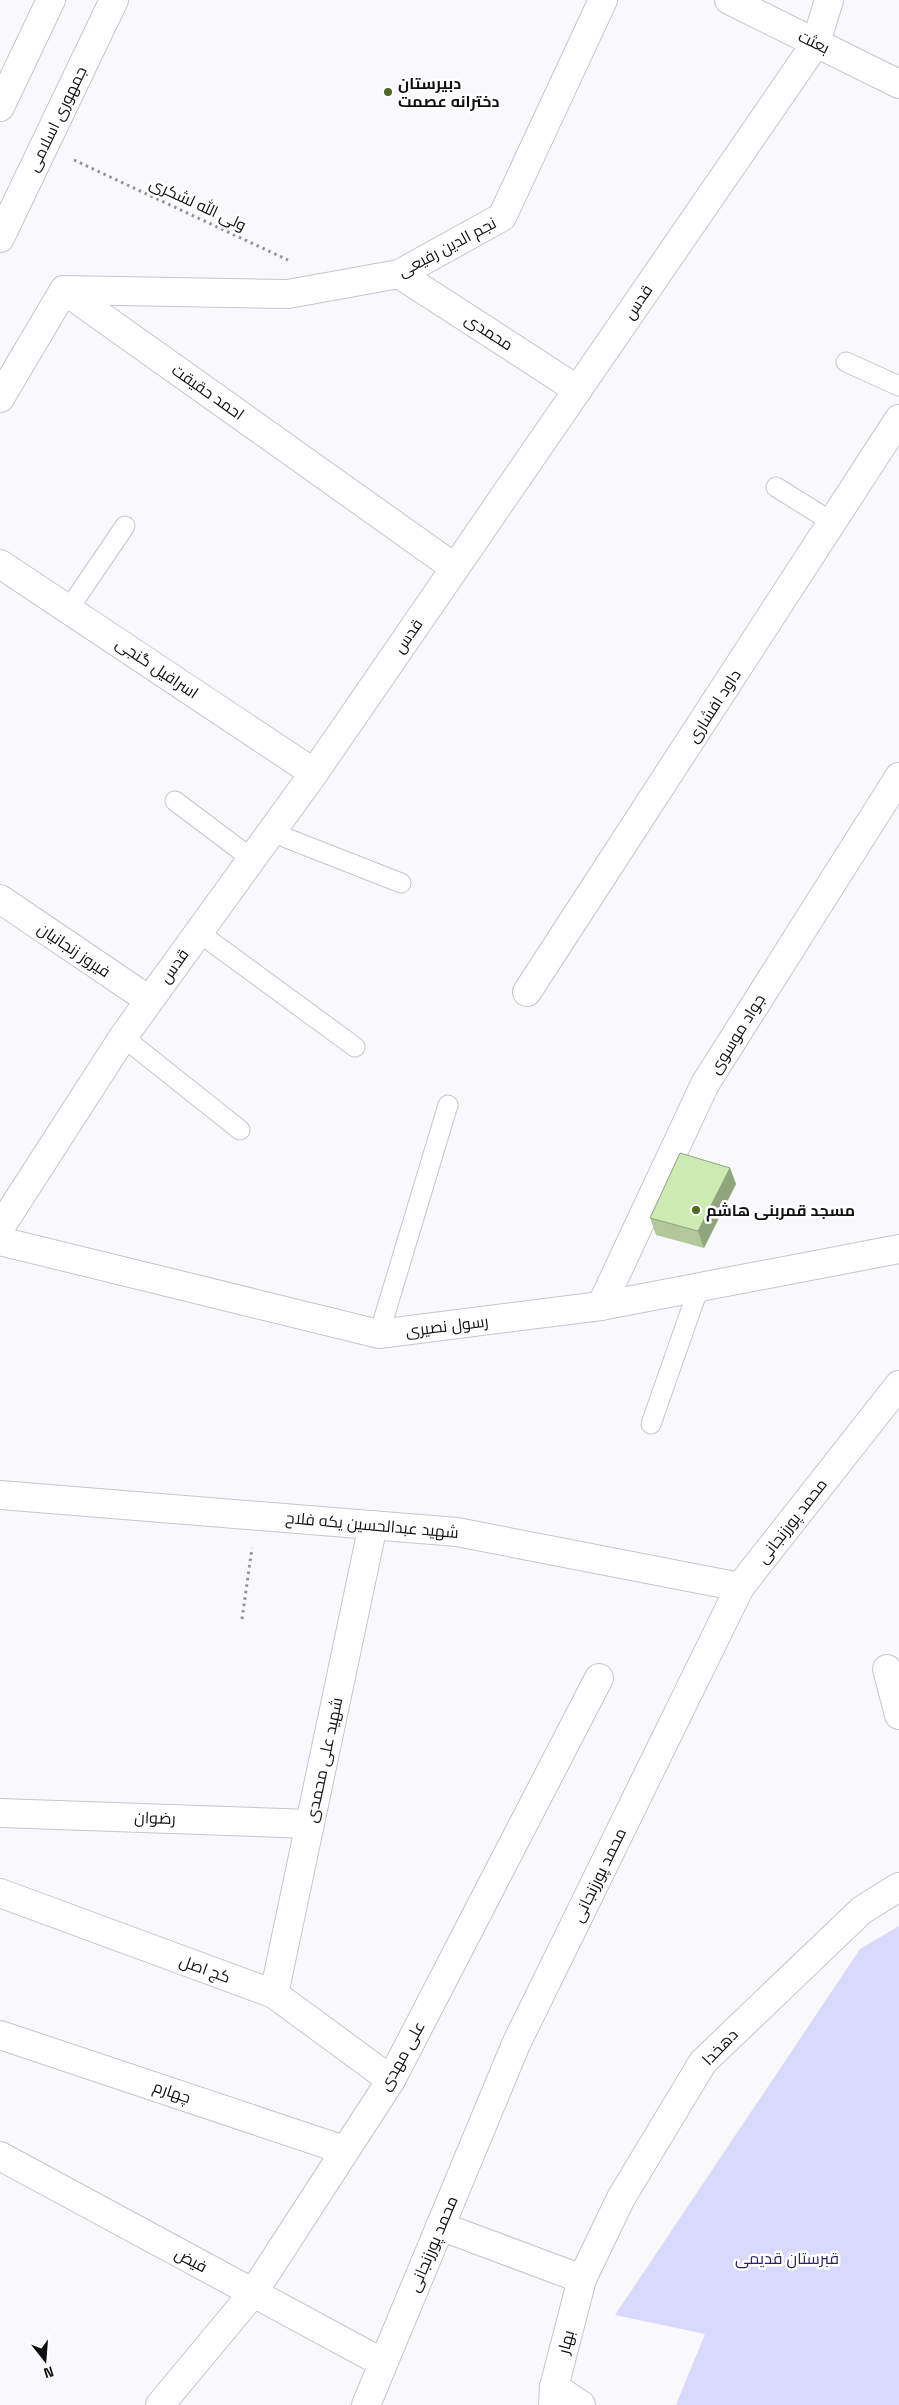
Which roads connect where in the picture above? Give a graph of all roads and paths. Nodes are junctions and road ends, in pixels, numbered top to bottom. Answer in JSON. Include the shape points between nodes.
{"nodes":[{"id":1,"x":51,"y":0,"type":"edge"},
{"id":2,"x":114,"y":0,"type":"edge"},
{"id":3,"x":603,"y":0,"type":"edge"},
{"id":4,"x":729,"y":0,"type":"edge"},
{"id":5,"x":829,"y":0,"type":"edge"},
{"id":6,"x":816,"y":43,"type":"junction"},
{"id":7,"x":898,"y":82,"type":"edge"},
{"id":8,"x":0,"y":107,"type":"edge"},
{"id":9,"x":44,"y":146,"type":"junction"},
{"id":10,"x":0,"y":238,"type":"edge"},
{"id":11,"x":296,"y":264,"type":"dead end"},
{"id":12,"x":399,"y":274,"type":"junction"},
{"id":13,"x":64,"y":290,"type":"junction"},
{"id":14,"x":846,"y":362,"type":"dead end"},
{"id":15,"x":899,"y":386,"type":"edge"},
{"id":16,"x":578,"y":390,"type":"junction"},
{"id":17,"x":0,"y":398,"type":"edge"},
{"id":18,"x":899,"y":419,"type":"edge"},
{"id":19,"x":776,"y":487,"type":"dead end"},
{"id":20,"x":832,"y":522,"type":"junction"},
{"id":21,"x":124,"y":526,"type":"dead end"},
{"id":22,"x":0,"y":564,"type":"edge"},
{"id":23,"x":455,"y":568,"type":"junction"},
{"id":24,"x":68,"y":610,"type":"junction"},
{"id":25,"x":314,"y":773,"type":"junction"},
{"id":26,"x":899,"y":777,"type":"edge"},
{"id":27,"x":175,"y":801,"type":"dead end"},
{"id":28,"x":271,"y":832,"type":"junction"},
{"id":29,"x":252,"y":859,"type":"junction"},
{"id":30,"x":401,"y":883,"type":"dead end"},
{"id":31,"x":0,"y":899,"type":"edge"},
{"id":32,"x":198,"y":932,"type":"junction"},
{"id":33,"x":527,"y":992,"type":"dead end"},
{"id":34,"x":149,"y":1000,"type":"junction"},
{"id":35,"x":123,"y":1037,"type":"junction"},
{"id":36,"x":355,"y":1047,"type":"dead end"},
{"id":37,"x":448,"y":1105,"type":"dead end"},
{"id":38,"x":240,"y":1130,"type":"dead end"},
{"id":39,"x":0,"y":1228,"type":"edge"},
{"id":40,"x":0,"y":1242,"type":"edge"},
{"id":41,"x":899,"y":1249,"type":"edge"},
{"id":42,"x":699,"y":1288,"type":"junction"},
{"id":43,"x":601,"y":1306,"type":"junction"},
{"id":44,"x":379,"y":1334,"type":"junction"},
{"id":45,"x":899,"y":1384,"type":"edge"},
{"id":46,"x":651,"y":1424,"type":"dead end"},
{"id":47,"x":0,"y":1495,"type":"edge"},
{"id":48,"x":257,"y":1516,"type":"junction"},
{"id":49,"x":373,"y":1525,"type":"junction"},
{"id":50,"x":740,"y":1587,"type":"junction"},
{"id":51,"x":242,"y":1619,"type":"dead end"},
{"id":52,"x":886,"y":1669,"type":"dead end"},
{"id":53,"x":599,"y":1678,"type":"dead end"},
{"id":54,"x":899,"y":1715,"type":"edge"},
{"id":55,"x":0,"y":1812,"type":"edge"},
{"id":56,"x":310,"y":1824,"type":"junction"},
{"id":57,"x":899,"y":1887,"type":"edge"},
{"id":58,"x":0,"y":1893,"type":"edge"},
{"id":59,"x":274,"y":1994,"type":"junction"},
{"id":60,"x":0,"y":2035,"type":"edge"},
{"id":61,"x":391,"y":2080,"type":"junction"},
{"id":62,"x":344,"y":2150,"type":"junction"},
{"id":63,"x":0,"y":2156,"type":"edge"},
{"id":64,"x":440,"y":2226,"type":"junction"},
{"id":65,"x":582,"y":2279,"type":"junction"},
{"id":66,"x":253,"y":2293,"type":"junction"},
{"id":67,"x":383,"y":2364,"type":"junction"},
{"id":68,"x":553,"y":2396,"type":"edge"},
{"id":69,"x":160,"y":2405,"type":"edge"},
{"id":70,"x":366,"y":2405,"type":"edge"},
{"id":71,"x":581,"y":2405,"type":"edge"}],
"edges":[{"from":1,"to":8,"type":"street"},
{"from":2,"to":9,"type":"street","name":"جمهوری اسلامی"},
{"from":3,"to":12,"type":"street","name":"نجم الدین رفیعی","via":[[502,217]]},
{"from":4,"to":6,"type":"street","name":"بعثت"},
{"from":5,"to":6,"type":"street","name":"قدس"},
{"from":6,"to":7,"type":"street","name":"بعثت"},
{"from":6,"to":16,"type":"street","name":"قدس"},
{"from":9,"to":10,"type":"street","name":"جمهوری اسلامی"},
{"from":9,"to":11,"type":"path","name":"ولی الله لشکری"},
{"from":12,"to":13,"type":"street","name":"نجم الدین رفیعی","via":[[288,294]]},
{"from":12,"to":16,"type":"street","name":"محمدی"},
{"from":13,"to":17,"type":"street"},
{"from":13,"to":23,"type":"street","name":"احمد حقیقت"},
{"from":14,"to":15,"type":"lane"},
{"from":16,"to":23,"type":"street","name":"قدس"},
{"from":18,"to":20,"type":"street","name":"داود افشاری"},
{"from":19,"to":20,"type":"lane"},
{"from":20,"to":33,"type":"street","name":"داود افشاری"},
{"from":21,"to":24,"type":"lane"},
{"from":22,"to":24,"type":"street","name":"اسرافیل گنجی"},
{"from":23,"to":25,"type":"street","name":"قدس"},
{"from":24,"to":25,"type":"street","name":"اسرافیل گنجی"},
{"from":25,"to":28,"type":"street","name":"قدس"},
{"from":26,"to":43,"type":"street","name":"جواد موسوی","via":[[705,1084]]},
{"from":27,"to":29,"type":"lane"},
{"from":28,"to":29,"type":"street","name":"قدس"},
{"from":28,"to":30,"type":"lane"},
{"from":29,"to":32,"type":"street","name":"قدس"},
{"from":31,"to":34,"type":"street","name":"فیروز زنجانیان"},
{"from":32,"to":34,"type":"street","name":"قدس"},
{"from":32,"to":36,"type":"lane"},
{"from":34,"to":35,"type":"street","name":"قدس"},
{"from":35,"to":38,"type":"lane"},
{"from":35,"to":39,"type":"street","name":"قدس"},
{"from":37,"to":44,"type":"lane"},
{"from":40,"to":44,"type":"street","name":"رسول نصیری"},
{"from":41,"to":42,"type":"street","name":"رسول نصیری"},
{"from":42,"to":43,"type":"street","name":"رسول نصیری"},
{"from":42,"to":46,"type":"lane"},
{"from":43,"to":44,"type":"street","name":"رسول نصیری"},
{"from":45,"to":50,"type":"street","name":"محمد پورزنجانی"},
{"from":47,"to":48,"type":"street","name":"شهید عبدالحسین یکه فلاح"},
{"from":48,"to":49,"type":"street","name":"شهید عبدالحسین یکه فلاح"},
{"from":48,"to":51,"type":"path"},
{"from":49,"to":50,"type":"street","name":"شهید عبدالحسین یکه فلاح","via":[[457,1532]]},
{"from":49,"to":56,"type":"street","name":"شهید علی محمدی"},
{"from":50,"to":64,"type":"street","name":"محمد پورزنجانی","via":[[516,2044]]},
{"from":52,"to":54,"type":"street"},
{"from":53,"to":61,"type":"street","name":"علی مهدی"},
{"from":55,"to":56,"type":"street","name":"رضوان"},
{"from":56,"to":59,"type":"street","name":"شهید علی محمدی"},
{"from":57,"to":65,"type":"street","name":"دهخدا","via":[[862,1910],[703,2062],[621,2198]]},
{"from":58,"to":59,"type":"street","name":"کج اصل"},
{"from":59,"to":61,"type":"street","name":"کج اصل"},
{"from":60,"to":62,"type":"street","name":"چهارم"},
{"from":61,"to":62,"type":"street","name":"علی مهدی"},
{"from":62,"to":66,"type":"street","name":"علی مهدی"},
{"from":63,"to":66,"type":"street","name":"فیض"},
{"from":64,"to":65,"type":"street"},
{"from":64,"to":67,"type":"street","name":"محمد پورزنجانی"},
{"from":65,"to":68,"type":"street","name":"بهار"},
{"from":66,"to":67,"type":"street","name":"فیض"},
{"from":66,"to":69,"type":"street","name":"علی مهدی"},
{"from":67,"to":70,"type":"street","name":"محمد پورزنجانی"},
{"from":68,"to":71,"type":"street"}]}
